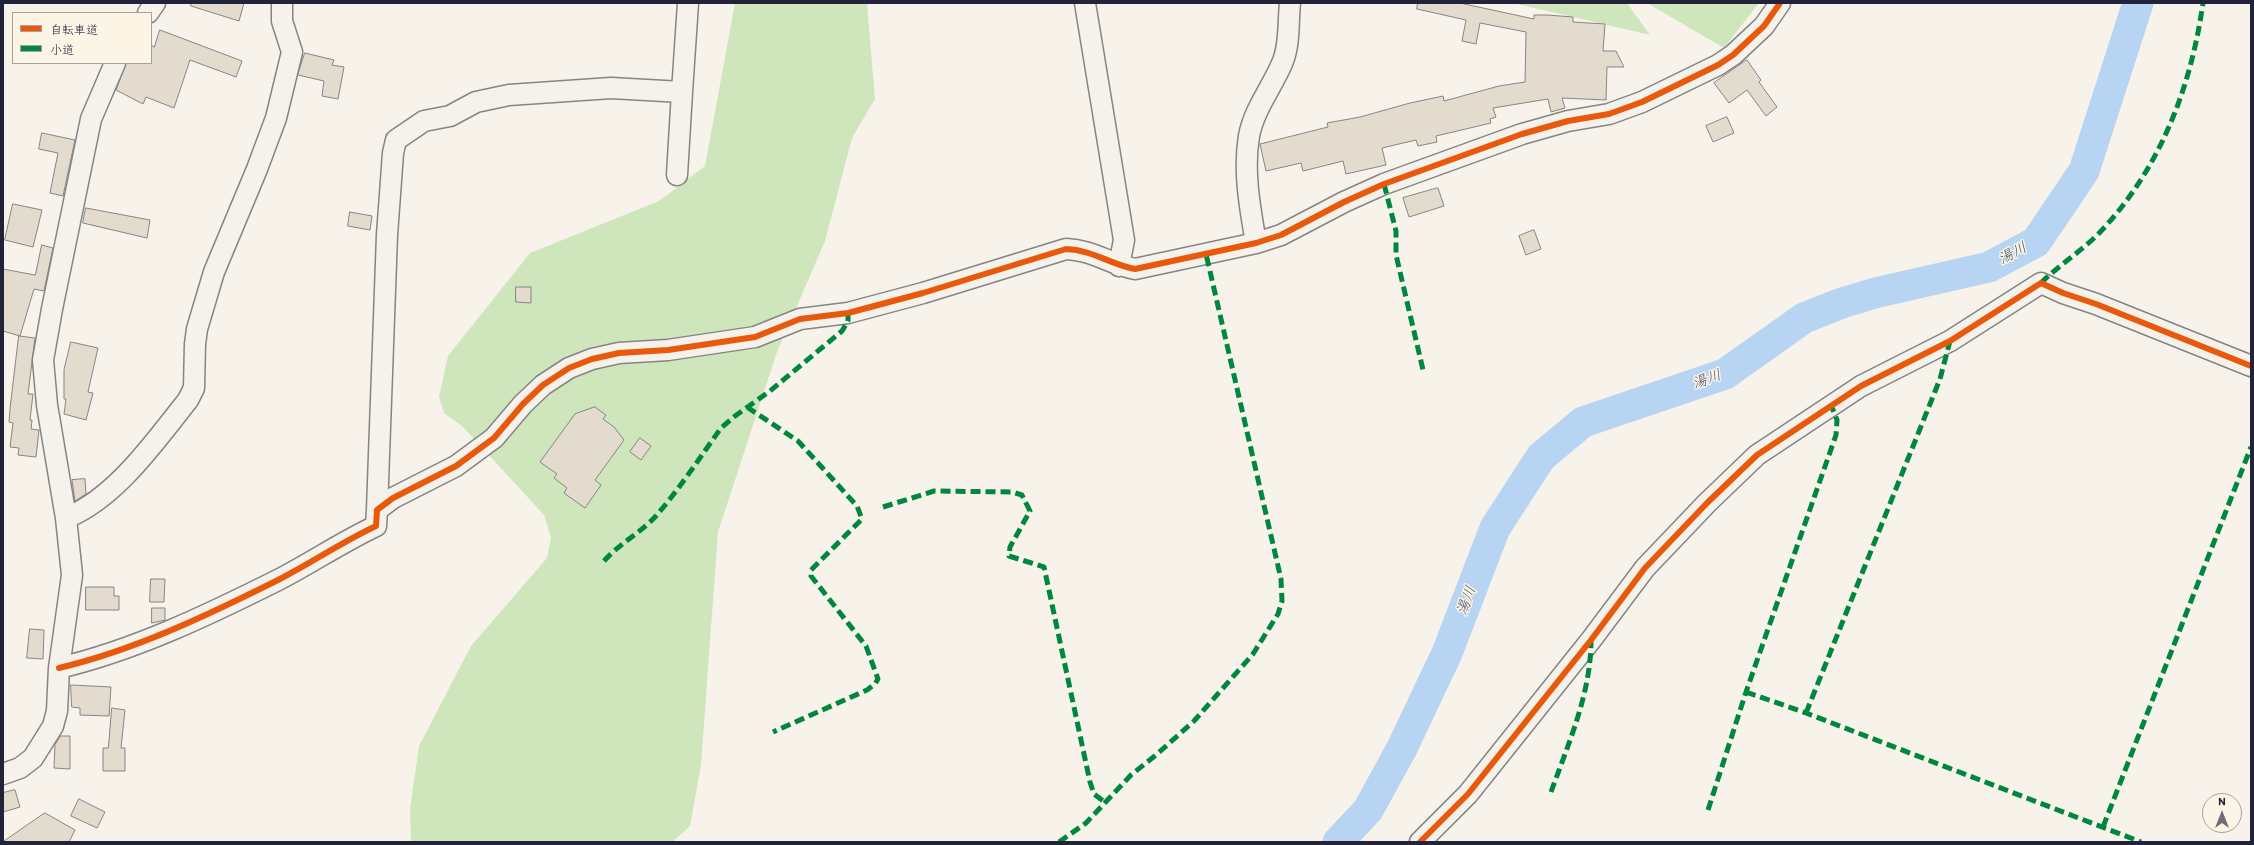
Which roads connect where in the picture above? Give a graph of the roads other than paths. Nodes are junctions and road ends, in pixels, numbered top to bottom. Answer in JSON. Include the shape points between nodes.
{"nodes":[{"id":1,"x":155,"y":3,"type":"edge"},
{"id":2,"x":282,"y":3,"type":"edge"},
{"id":3,"x":688,"y":3,"type":"edge"},
{"id":4,"x":1085,"y":3,"type":"edge"},
{"id":5,"x":1290,"y":3,"type":"edge"},
{"id":6,"x":1780,"y":3,"type":"edge"},
{"id":7,"x":149,"y":12,"type":"edge"},
{"id":8,"x":115,"y":64,"type":"edge"},
{"id":9,"x":682,"y":92,"type":"junction"},
{"id":10,"x":677,"y":175,"type":"dead end"},
{"id":11,"x":1256,"y":242,"type":"junction"},
{"id":12,"x":1119,"y":266,"type":"junction"},
{"id":13,"x":2251,"y":366,"type":"edge"},
{"id":14,"x":377,"y":510,"type":"junction"},
{"id":15,"x":66,"y":518,"type":"junction"},
{"id":16,"x":59,"y":668,"type":"junction"},
{"id":17,"x":3,"y":774,"type":"edge"},
{"id":18,"x":1420,"y":842,"type":"edge"}],
"edges":[{"from":1,"to":7,"type":"street"},
{"from":2,"to":15,"type":"street","via":[[282,21],[292,52],[276,118],[214,272],[197,329],[194,388],[188,400],[130,469],[92,505]]},
{"from":3,"to":9,"type":"street"},
{"from":4,"to":12,"type":"street","via":[[1124,240]]},
{"from":5,"to":11,"type":"street","via":[[1286,53],[1252,122],[1249,136],[1249,202]]},
{"from":6,"to":11,"type":"street","via":[[1764,26],[1734,55],[1642,102],[1609,114],[1568,121],[1522,134],[1384,184],[1281,235]]},
{"from":8,"to":15,"type":"street","via":[[91,119],[43,360],[47,405]]},
{"from":9,"to":10,"type":"street"},
{"from":9,"to":14,"type":"street","via":[[611,88],[509,95],[476,102],[450,116],[424,120],[396,140],[387,235]]},
{"from":11,"to":12,"type":"street","via":[[1135,269]]},
{"from":12,"to":14,"type":"street","via":[[1084,250],[1066,249],[848,313],[800,319],[755,337],[668,350],[619,353],[592,359],[569,368],[543,385],[494,438],[456,466],[393,498]]},
{"from":13,"to":18,"type":"street","via":[[2041,283],[2026,290],[1950,340],[1861,386],[1757,455],[1645,568],[1591,640],[1473,787]]},
{"from":14,"to":16,"type":"street","via":[[376,526],[278,580],[172,630],[91,661]]},
{"from":15,"to":16,"type":"street","via":[[72,575]]},
{"from":16,"to":17,"type":"street","via":[[57,711],[53,726],[33,758],[20,768]]}]}
